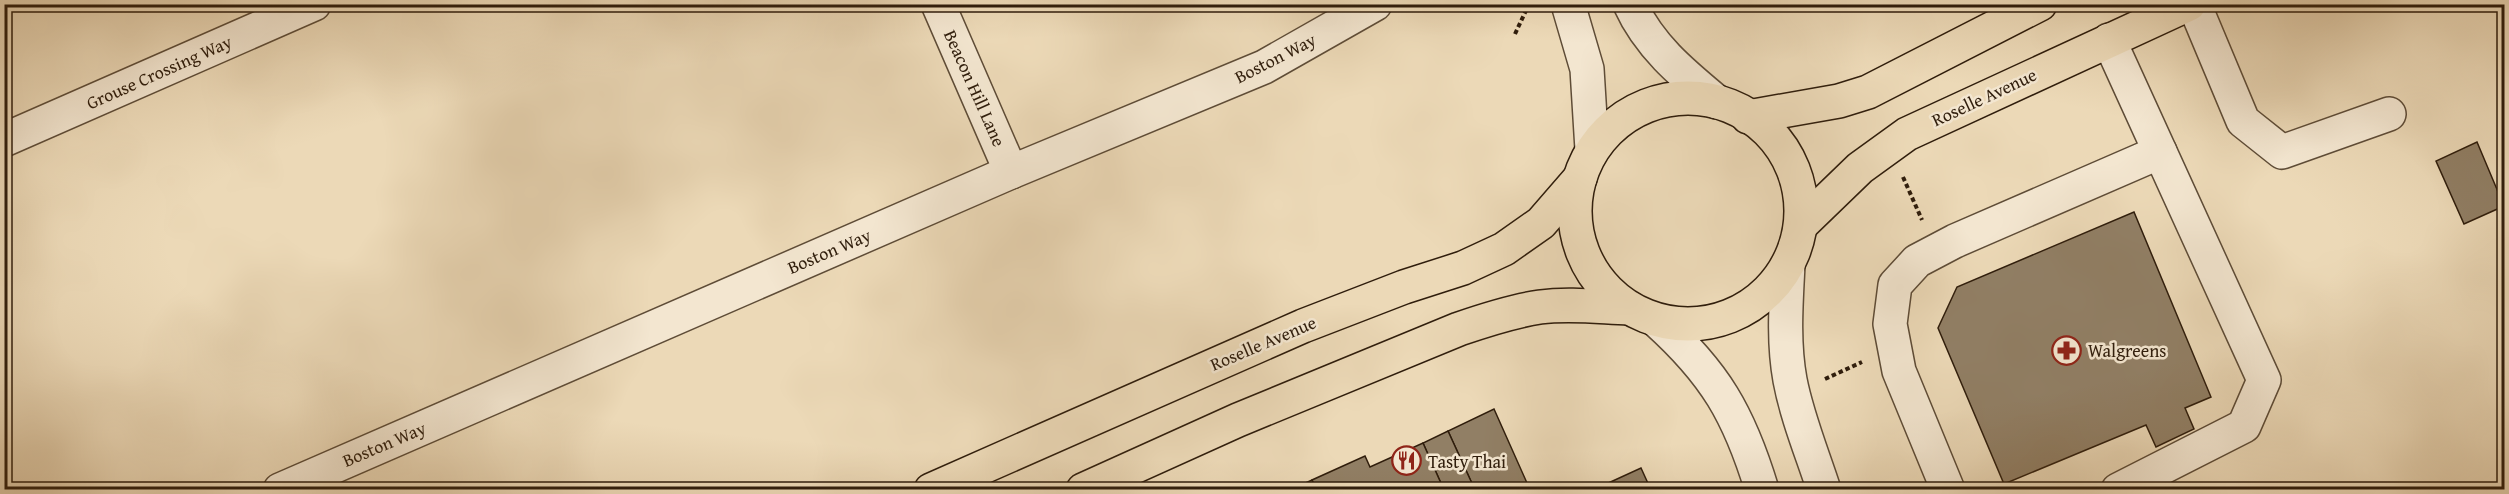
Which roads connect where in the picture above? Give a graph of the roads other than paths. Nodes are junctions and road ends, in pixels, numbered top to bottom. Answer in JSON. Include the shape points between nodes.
{"nodes":[{"id":1,"x":314,"y":4,"type":"edge"},
{"id":2,"x":938,"y":4,"type":"edge"},
{"id":3,"x":1375,"y":4,"type":"edge"},
{"id":4,"x":1568,"y":4,"type":"edge"},
{"id":5,"x":1630,"y":4,"type":"edge"},
{"id":6,"x":2040,"y":4,"type":"edge"},
{"id":7,"x":2189,"y":4,"type":"edge"},
{"id":8,"x":2194,"y":4,"type":"edge"},
{"id":9,"x":2109,"y":40,"type":"junction"},
{"id":10,"x":1717,"y":102,"type":"junction"},
{"id":11,"x":2389,"y":114,"type":"dead end"},
{"id":12,"x":1748,"y":117,"type":"junction"},
{"id":13,"x":4,"y":140,"type":"edge"},
{"id":14,"x":2160,"y":152,"type":"junction"},
{"id":15,"x":1586,"y":164,"type":"junction"},
{"id":16,"x":1011,"y":172,"type":"junction"},
{"id":17,"x":1801,"y":225,"type":"junction"},
{"id":18,"x":1788,"y":265,"type":"junction"},
{"id":19,"x":1643,"y":314,"type":"junction"},
{"id":20,"x":280,"y":489,"type":"edge"},
{"id":21,"x":931,"y":489,"type":"edge"},
{"id":22,"x":1083,"y":489,"type":"edge"},
{"id":23,"x":1762,"y":489,"type":"edge"},
{"id":24,"x":1824,"y":489,"type":"edge"},
{"id":25,"x":1948,"y":489,"type":"edge"},
{"id":26,"x":2118,"y":489,"type":"edge"}],
"edges":[{"from":1,"to":13,"type":"street","name":"Grouse Crossing Way"},
{"from":2,"to":16,"type":"street","name":"Beacon Hill Lane"},
{"from":3,"to":16,"type":"street","name":"Boston Way","via":[[1263,67]]},
{"from":4,"to":15,"type":"street","via":[[1587,69]]},
{"from":5,"to":10,"type":"street","via":[[1652,43]]},
{"from":6,"to":12,"type":"main road","via":[[1868,92]]},
{"from":7,"to":9,"type":"main road","name":"Roselle Avenue"},
{"from":8,"to":11,"type":"street","via":[[2243,121],[2282,152]]},
{"from":9,"to":14,"type":"street"},
{"from":9,"to":17,"type":"main road","name":"Roselle Avenue","via":[[1907,134],[1860,168]]},
{"from":10,"to":12,"type":"main road","name":"Roselle Avenue"},
{"from":10,"to":15,"type":"main road","name":"Roselle Avenue","via":[[1678,99],[1641,109],[1609,131]]},
{"from":12,"to":17,"type":"main road","name":"Roselle Avenue","via":[[1776,141],[1789,161],[1801,204]]},
{"from":14,"to":25,"type":"street","via":[[1955,241],[1917,261],[1895,285],[1890,324],[1899,371]]},
{"from":14,"to":26,"type":"street","via":[[2264,380],[2244,426]]},
{"from":15,"to":19,"type":"main road","via":[[1576,203],[1583,251],[1594,274],[1610,293]]},
{"from":15,"to":21,"type":"main road","name":"Roselle Avenue","via":[[1541,223],[1504,249],[1463,268],[1303,326]]},
{"from":16,"to":20,"type":"street","name":"Boston Way"},
{"from":17,"to":18,"type":"main road"},
{"from":18,"to":19,"type":"main road","via":[[1755,303],[1732,316],[1690,325]]},
{"from":18,"to":24,"type":"street","via":[[1786,350],[1790,380]]},
{"from":19,"to":22,"type":"main road","via":[[1566,305],[1490,319],[1238,420]]},
{"from":19,"to":23,"type":"street","via":[[1695,357],[1724,396],[1748,446]]}]}
